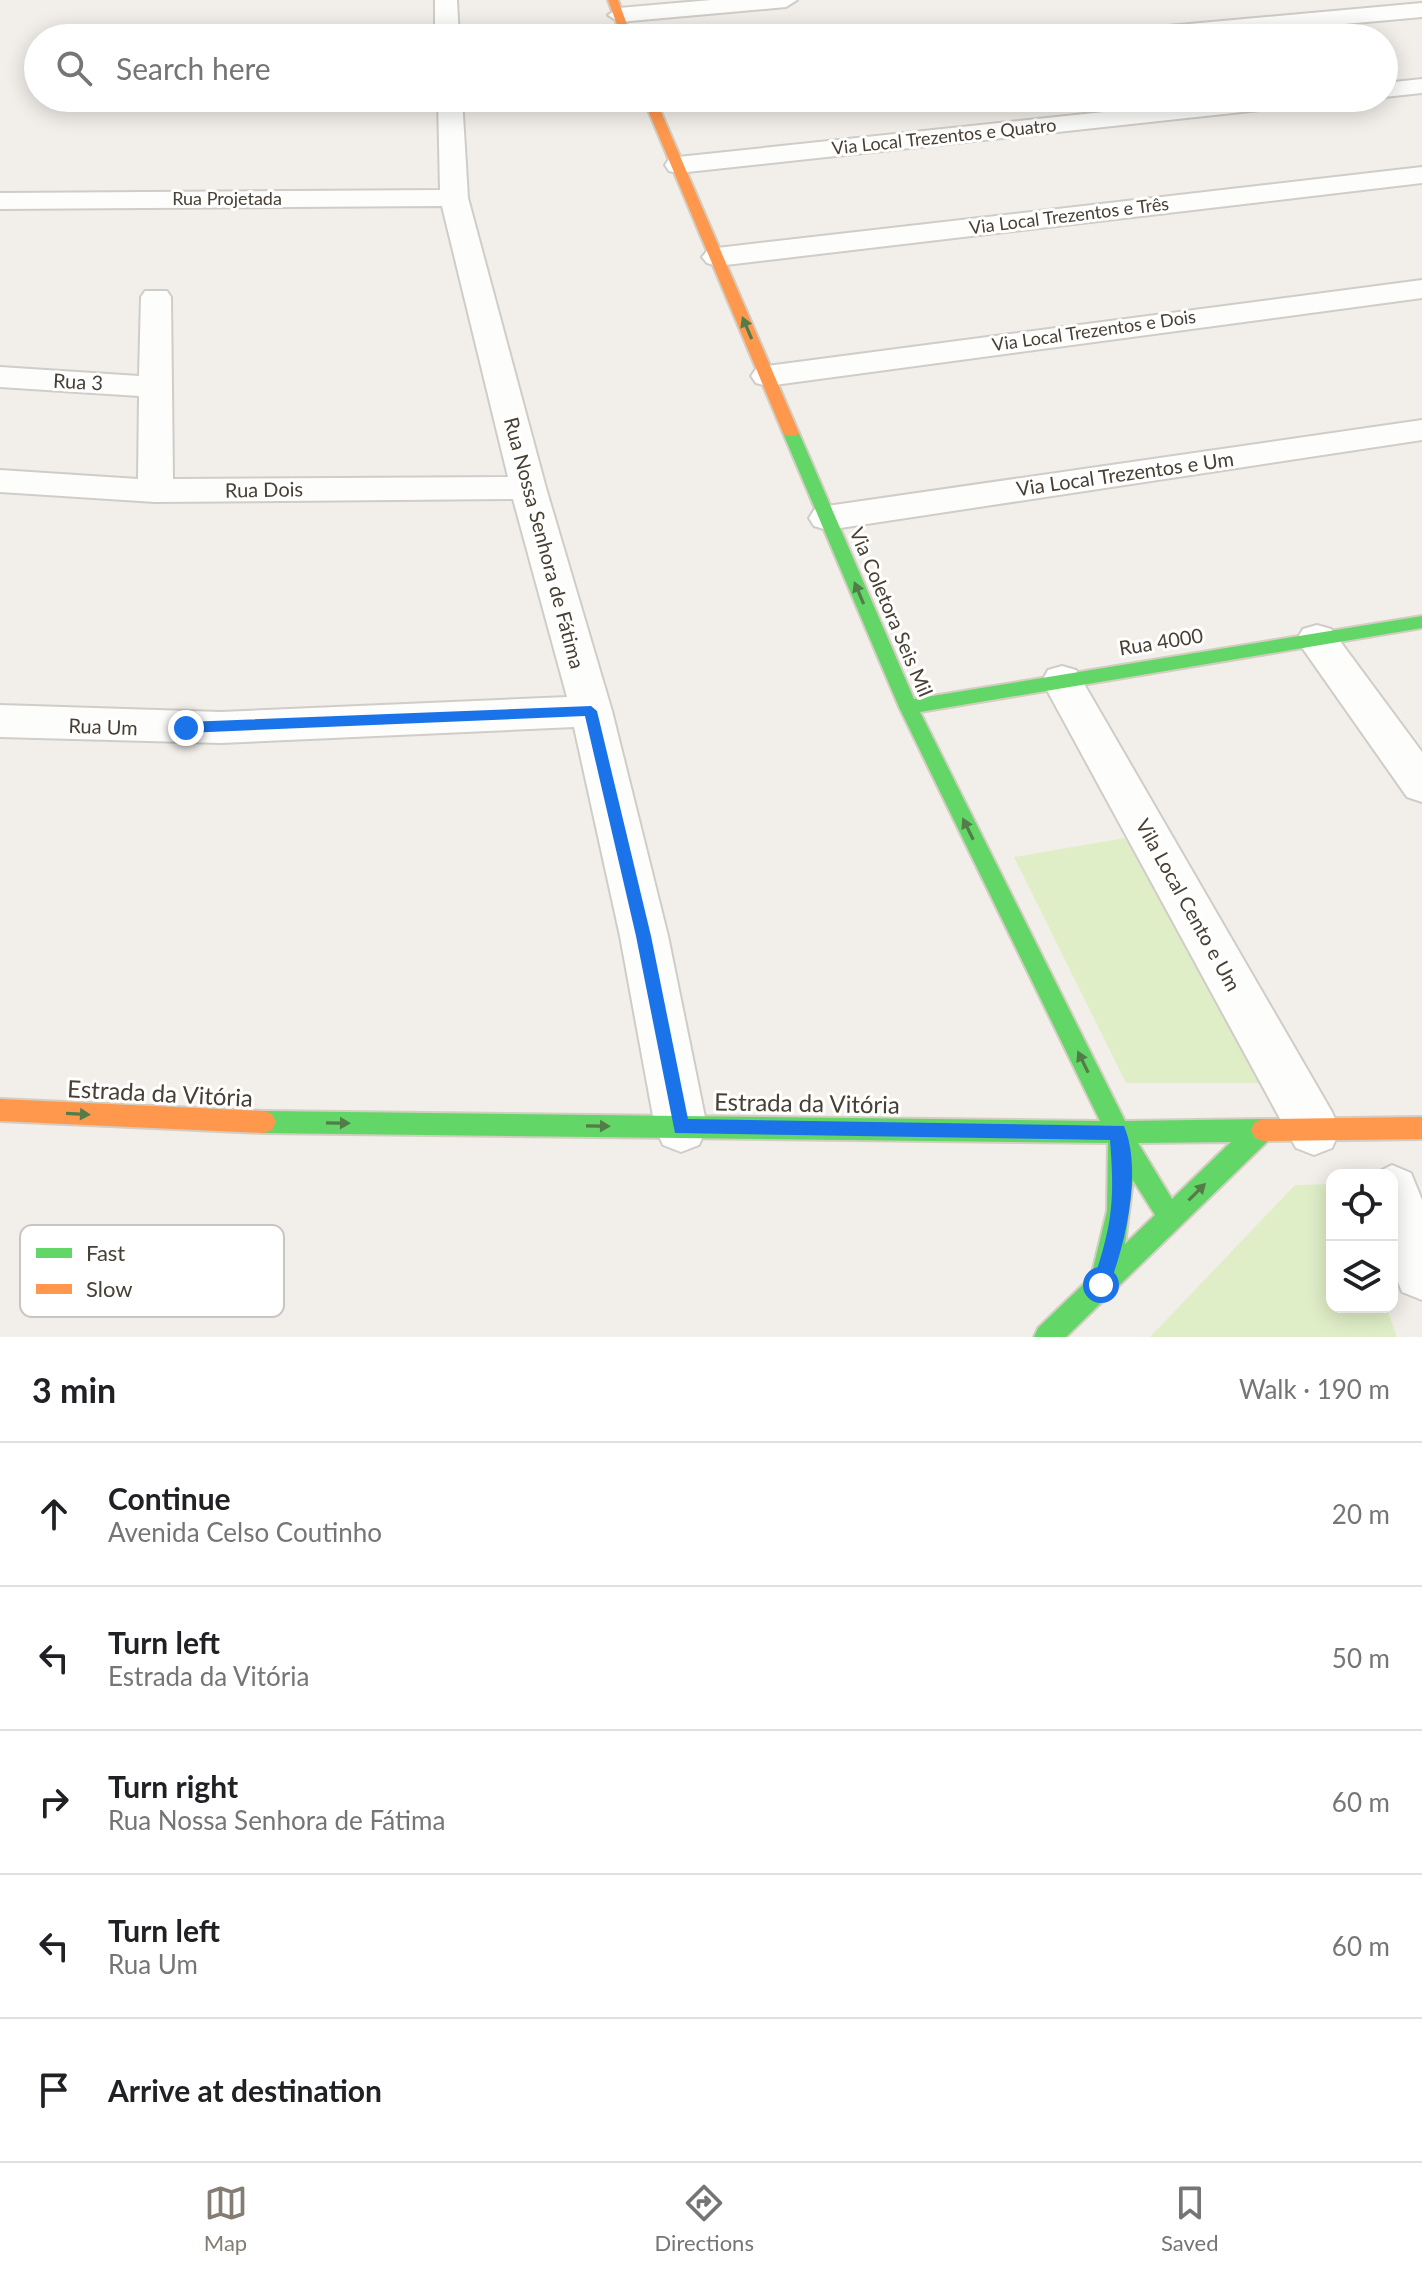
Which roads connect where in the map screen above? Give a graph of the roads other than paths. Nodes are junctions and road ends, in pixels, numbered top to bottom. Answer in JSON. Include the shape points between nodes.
{"nodes":[{"id":1,"x":446,"y":0,"type":"edge"},
{"id":2,"x":786,"y":0,"type":"edge"},
{"id":3,"x":616,"y":8,"type":"edge"},
{"id":4,"x":1422,"y":10,"type":"edge"},
{"id":5,"x":447,"y":24,"type":"edge"},
{"id":6,"x":1267,"y":24,"type":"edge"},
{"id":7,"x":1422,"y":86,"type":"edge"},
{"id":8,"x":1398,"y":89,"type":"edge"},
{"id":9,"x":451,"y":112,"type":"edge"},
{"id":10,"x":655,"y":112,"type":"edge"},
{"id":11,"x":1175,"y":112,"type":"edge"},
{"id":12,"x":678,"y":165,"type":"junction"},
{"id":13,"x":1422,"y":175,"type":"edge"},
{"id":14,"x":454,"y":198,"type":"junction"},
{"id":15,"x":0,"y":201,"type":"edge"},
{"id":16,"x":717,"y":257,"type":"junction"},
{"id":17,"x":1422,"y":289,"type":"edge"},
{"id":18,"x":156,"y":297,"type":"dead end"},
{"id":19,"x":767,"y":376,"type":"junction"},
{"id":20,"x":0,"y":377,"type":"edge"},
{"id":21,"x":155,"y":387,"type":"junction"},
{"id":22,"x":1422,"y":430,"type":"edge"},
{"id":23,"x":0,"y":481,"type":"edge"},
{"id":24,"x":528,"y":488,"type":"junction"},
{"id":25,"x":155,"y":491,"type":"junction"},
{"id":26,"x":827,"y":518,"type":"junction"},
{"id":27,"x":1422,"y":622,"type":"edge"},
{"id":28,"x":1317,"y":639,"type":"junction"},
{"id":29,"x":1062,"y":681,"type":"junction"},
{"id":30,"x":908,"y":707,"type":"junction"},
{"id":31,"x":591,"y":711,"type":"junction"},
{"id":32,"x":0,"y":721,"type":"edge"},
{"id":33,"x":1422,"y":785,"type":"edge"},
{"id":34,"x":0,"y":1110,"type":"edge"},
{"id":35,"x":681,"y":1127,"type":"junction"},
{"id":36,"x":1422,"y":1128,"type":"edge"},
{"id":37,"x":1260,"y":1130,"type":"junction"},
{"id":38,"x":1314,"y":1130,"type":"junction"},
{"id":39,"x":1118,"y":1132,"type":"junction"},
{"id":40,"x":1377,"y":1152,"type":"edge"},
{"id":41,"x":1398,"y":1208,"type":"edge"},
{"id":42,"x":1170,"y":1218,"type":"junction"},
{"id":43,"x":1422,"y":1272,"type":"edge"},
{"id":44,"x":1101,"y":1285,"type":"junction"},
{"id":45,"x":1047,"y":1337,"type":"edge"}],
"edges":[{"from":1,"to":5,"type":"street"},
{"from":2,"to":3,"type":"street"},
{"from":4,"to":6,"type":"street"},
{"from":7,"to":8,"type":"street"},
{"from":9,"to":14,"type":"street","name":"Rua Nossa Senhora de Fátima"},
{"from":10,"to":12,"type":"main road","name":"Via Coletora Seis Mil"},
{"from":11,"to":12,"type":"street","name":"Via Local Trezentos e Quatro"},
{"from":12,"to":16,"type":"main road","name":"Via Coletora Seis Mil"},
{"from":13,"to":16,"type":"street","name":"Via Local Trezentos e Três"},
{"from":14,"to":15,"type":"street","name":"Rua Projetada"},
{"from":14,"to":24,"type":"street","name":"Rua Nossa Senhora de Fátima"},
{"from":19,"to":16,"type":"main road","name":"Via Coletora Seis Mil","one_way":true},
{"from":17,"to":19,"type":"street","name":"Via Local Trezentos e Dois"},
{"from":18,"to":21,"type":"street"},
{"from":19,"to":26,"type":"main road","name":"Via Coletora Seis Mil"},
{"from":20,"to":21,"type":"street","name":"Rua 3"},
{"from":21,"to":25,"type":"street"},
{"from":22,"to":26,"type":"street","name":"Via Local Trezentos e Um"},
{"from":23,"to":25,"type":"street","name":"Rua Dois"},
{"from":24,"to":25,"type":"street","name":"Rua Dois"},
{"from":24,"to":31,"type":"street","name":"Rua Nossa Senhora de Fátima"},
{"from":30,"to":26,"type":"main road","name":"Via Coletora Seis Mil","one_way":true},
{"from":27,"to":28,"type":"main road","name":"Rua 4000"},
{"from":28,"to":29,"type":"main road","name":"Rua 4000"},
{"from":28,"to":33,"type":"street"},
{"from":29,"to":30,"type":"main road","name":"Rua 4000"},
{"from":29,"to":38,"type":"street","name":"Vila Local Cento e Um"},
{"from":39,"to":30,"type":"main road","name":"Via Coletora Seis Mil","one_way":true},
{"from":31,"to":32,"type":"street","name":"Rua Um","via":[[186,728]]},
{"from":31,"to":35,"type":"street","name":"Rua Nossa Senhora de Fátima","via":[[644,936]]},
{"from":34,"to":35,"type":"main road","name":"Estrada da Vitória","one_way":true,"via":[[222,1122]]},
{"from":35,"to":39,"type":"main road","name":"Estrada da Vitória"},
{"from":36,"to":40,"type":"main road","name":"Estrada da Vitória"},
{"from":37,"to":38,"type":"main road","name":"Estrada da Vitória"},
{"from":37,"to":39,"type":"main road","name":"Estrada da Vitória"},
{"from":42,"to":37,"type":"main road","one_way":true},
{"from":38,"to":40,"type":"main road","name":"Estrada da Vitória"},
{"from":39,"to":42,"type":"main road","name":"Via Coletora Seis Mil"},
{"from":39,"to":44,"type":"main road","via":[[1123,1191],[1119,1230]]},
{"from":41,"to":43,"type":"street"},
{"from":42,"to":44,"type":"main road"},
{"from":44,"to":45,"type":"main road"}]}
